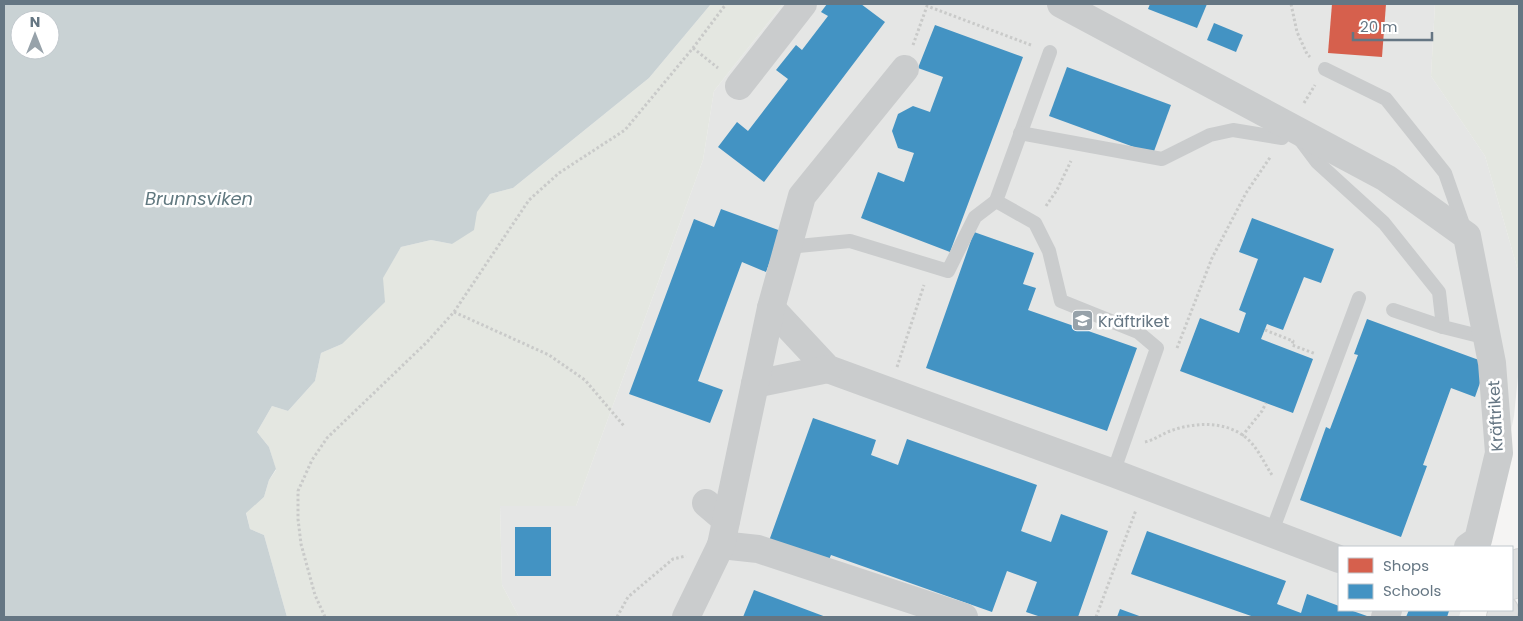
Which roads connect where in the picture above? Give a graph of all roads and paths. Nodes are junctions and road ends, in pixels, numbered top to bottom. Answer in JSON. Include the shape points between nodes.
{"nodes":[{"id":1,"x":726,"y":4,"type":"edge"},
{"id":2,"x":803,"y":4,"type":"edge"},
{"id":3,"x":1061,"y":4,"type":"edge"},
{"id":4,"x":1291,"y":4,"type":"edge"},
{"id":5,"x":693,"y":48,"type":"junction"},
{"id":6,"x":1050,"y":52,"type":"joint"},
{"id":7,"x":905,"y":69,"type":"joint"},
{"id":8,"x":1325,"y":69,"type":"junction"},
{"id":9,"x":739,"y":86,"type":"joint"},
{"id":10,"x":1286,"y":132,"type":"junction"},
{"id":11,"x":1020,"y":133,"type":"junction"},
{"id":12,"x":1080,"y":143,"type":"junction"},
{"id":13,"x":996,"y":201,"type":"junction"},
{"id":14,"x":1035,"y":224,"type":"junction"},
{"id":15,"x":1467,"y":236,"type":"junction"},
{"id":16,"x":788,"y":247,"type":"junction"},
{"id":17,"x":930,"y":266,"type":"junction"},
{"id":18,"x":1359,"y":298,"type":"dead end"},
{"id":19,"x":771,"y":308,"type":"junction"},
{"id":20,"x":1393,"y":310,"type":"dead end"},
{"id":21,"x":454,"y":312,"type":"junction"},
{"id":22,"x":1443,"y":327,"type":"junction"},
{"id":23,"x":1265,"y":330,"type":"dead end"},
{"id":24,"x":1487,"y":338,"type":"junction"},
{"id":25,"x":1176,"y":352,"type":"dead end"},
{"id":26,"x":1335,"y":361,"type":"junction"},
{"id":27,"x":828,"y":369,"type":"junction"},
{"id":28,"x":754,"y":384,"type":"junction"},
{"id":29,"x":890,"y":391,"type":"junction"},
{"id":30,"x":1266,"y":403,"type":"dead end"},
{"id":31,"x":624,"y":426,"type":"dead end"},
{"id":32,"x":1143,"y":434,"type":"dead end"},
{"id":33,"x":1242,"y":436,"type":"junction"},
{"id":34,"x":1113,"y":473,"type":"junction"},
{"id":35,"x":1145,"y":485,"type":"junction"},
{"id":36,"x":1284,"y":499,"type":"junction"},
{"id":37,"x":717,"y":523,"type":"junction"},
{"id":38,"x":1271,"y":534,"type":"junction"},
{"id":39,"x":1469,"y":546,"type":"edge"},
{"id":40,"x":1338,"y":559,"type":"edge"},
{"id":41,"x":1519,"y":563,"type":"edge"},
{"id":42,"x":1513,"y":582,"type":"edge"},
{"id":43,"x":325,"y":617,"type":"edge"},
{"id":44,"x":617,"y":617,"type":"edge"},
{"id":45,"x":686,"y":617,"type":"edge"},
{"id":46,"x":964,"y":617,"type":"edge"},
{"id":47,"x":1096,"y":617,"type":"edge"}],
"edges":[{"from":1,"to":5,"type":"path"},
{"from":2,"to":9,"type":"street"},
{"from":3,"to":10,"type":"street"},
{"from":4,"to":8,"type":"path","via":[[1297,32],[1307,54]]},
{"from":5,"to":9,"type":"path"},
{"from":5,"to":21,"type":"path","via":[[625,130],[559,174],[529,200]]},
{"from":6,"to":7,"type":"path","via":[[927,6]]},
{"from":6,"to":11,"type":"lane"},
{"from":7,"to":16,"type":"street","via":[[802,196]]},
{"from":8,"to":10,"type":"path"},
{"from":8,"to":15,"type":"lane","name":"Kräftriket","via":[[1386,99],[1445,173]]},
{"from":10,"to":12,"type":"lane","via":[[1233,130],[1210,135],[1162,159]]},
{"from":10,"to":15,"type":"street","via":[[1386,178]]},
{"from":10,"to":22,"type":"lane","via":[[1384,223],[1439,292]]},
{"from":10,"to":25,"type":"path","via":[[1246,193],[1212,258]]},
{"from":11,"to":12,"type":"lane"},
{"from":11,"to":13,"type":"lane"},
{"from":12,"to":14,"type":"path","via":[[1057,190]]},
{"from":13,"to":14,"type":"lane"},
{"from":13,"to":17,"type":"lane","via":[[975,217],[948,271]]},
{"from":14,"to":34,"type":"lane","via":[[1049,251],[1061,301],[1138,332],[1157,348]]},
{"from":15,"to":24,"type":"street","name":"Kräftriket"},
{"from":16,"to":17,"type":"lane","via":[[850,241]]},
{"from":16,"to":19,"type":"street"},
{"from":17,"to":29,"type":"path"},
{"from":18,"to":26,"type":"lane"},
{"from":19,"to":27,"type":"street"},
{"from":19,"to":28,"type":"street"},
{"from":20,"to":22,"type":"lane"},
{"from":21,"to":31,"type":"path","via":[[550,355],[585,380]]},
{"from":21,"to":43,"type":"path","via":[[327,438],[298,490],[301,544],[315,595]]},
{"from":22,"to":24,"type":"lane"},
{"from":23,"to":26,"type":"path","via":[[1293,340],[1292,345]]},
{"from":24,"to":39,"type":"street","name":"Kräftriket","via":[[1499,453],[1478,540]]},
{"from":26,"to":36,"type":"lane"},
{"from":27,"to":28,"type":"street"},
{"from":27,"to":29,"type":"street"},
{"from":28,"to":37,"type":"street","via":[[730,462]]},
{"from":29,"to":34,"type":"street"},
{"from":30,"to":33,"type":"path"},
{"from":32,"to":33,"type":"path","via":[[1140,443],[1171,430],[1214,423]]},
{"from":33,"to":36,"type":"path","via":[[1253,444]]},
{"from":34,"to":35,"type":"street"},
{"from":35,"to":38,"type":"street"},
{"from":35,"to":47,"type":"path"},
{"from":36,"to":38,"type":"lane"},
{"from":37,"to":44,"type":"path","via":[[628,597]]},
{"from":37,"to":45,"type":"street"},
{"from":37,"to":46,"type":"street","via":[[758,549]]},
{"from":38,"to":40,"type":"street"},
{"from":41,"to":42,"type":"main road"}]}
